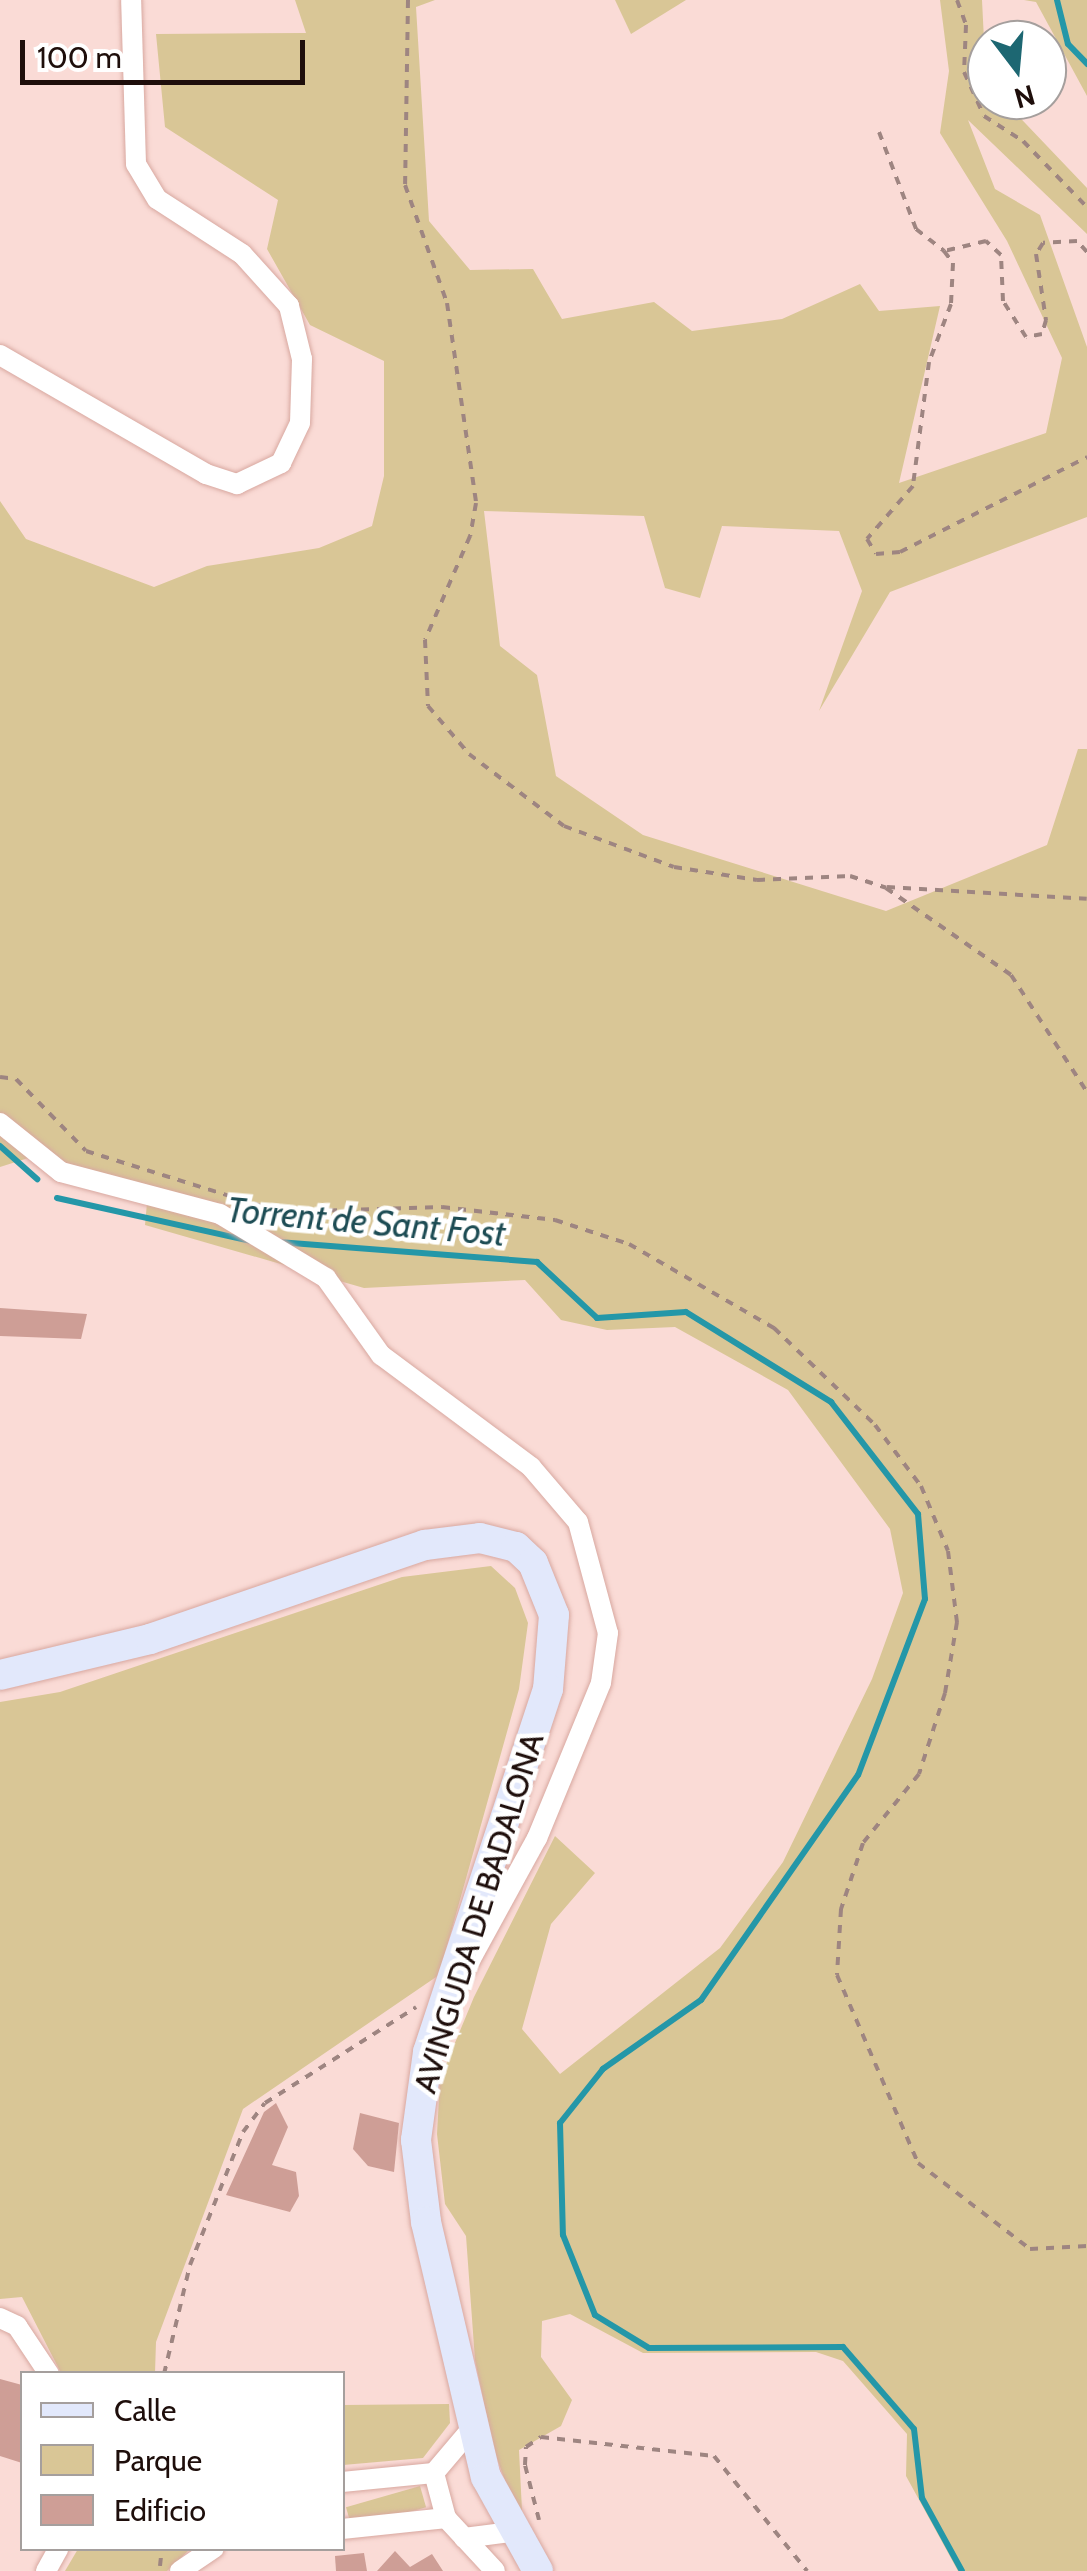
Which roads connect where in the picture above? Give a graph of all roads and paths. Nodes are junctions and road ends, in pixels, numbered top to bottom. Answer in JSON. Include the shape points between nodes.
{"nodes":[{"id":1,"x":132,"y":0,"type":"edge"},
{"id":2,"x":408,"y":0,"type":"edge"},
{"id":3,"x":957,"y":0,"type":"edge"},
{"id":4,"x":880,"y":132,"type":"dead end"},
{"id":5,"x":1087,"y":207,"type":"edge"},
{"id":6,"x":944,"y":250,"type":"junction"},
{"id":7,"x":1087,"y":252,"type":"edge"},
{"id":8,"x":0,"y":355,"type":"edge"},
{"id":9,"x":1087,"y":457,"type":"edge"},
{"id":10,"x":882,"y":887,"type":"junction"},
{"id":11,"x":1087,"y":899,"type":"edge"},
{"id":12,"x":0,"y":1077,"type":"edge"},
{"id":13,"x":1087,"y":1092,"type":"edge"},
{"id":14,"x":0,"y":1123,"type":"edge"},
{"id":15,"x":0,"y":1675,"type":"edge"},
{"id":16,"x":456,"y":1983,"type":"junction"},
{"id":17,"x":1087,"y":2246,"type":"edge"},
{"id":18,"x":0,"y":2318,"type":"edge"},
{"id":19,"x":47,"y":2371,"type":"edge"},
{"id":20,"x":165,"y":2371,"type":"edge"},
{"id":21,"x":473,"y":2427,"type":"junction"},
{"id":22,"x":434,"y":2473,"type":"junction"},
{"id":23,"x":345,"y":2482,"type":"edge"},
{"id":24,"x":446,"y":2518,"type":"junction"},
{"id":25,"x":345,"y":2529,"type":"edge"},
{"id":26,"x":510,"y":2532,"type":"junction"},
{"id":27,"x":543,"y":2536,"type":"dead end"},
{"id":28,"x":464,"y":2538,"type":"junction"},
{"id":29,"x":210,"y":2551,"type":"edge"},
{"id":30,"x":180,"y":2571,"type":"edge"},
{"id":31,"x":495,"y":2571,"type":"edge"},
{"id":32,"x":538,"y":2571,"type":"edge"},
{"id":33,"x":807,"y":2571,"type":"edge"}],
"edges":[{"from":1,"to":8,"type":"street","via":[[136,164],[158,199],[242,254],[289,306],[302,359],[300,423],[281,463],[236,484]]},
{"from":2,"to":10,"type":"path","via":[[405,185],[447,303],[476,503],[470,536],[426,640],[428,706],[469,754],[564,826],[674,866],[728,877],[850,876]]},
{"from":3,"to":5,"type":"path","via":[[966,25],[964,72],[984,116],[1022,141]]},
{"from":4,"to":6,"type":"path","via":[[916,229]]},
{"from":6,"to":7,"type":"path","via":[[986,241],[1001,255],[1003,300],[1026,337],[1042,334],[1046,320],[1036,254],[1044,243],[1077,242]]},
{"from":6,"to":9,"type":"path","via":[[953,263],[951,304],[929,362],[913,486],[867,539],[876,554],[950,533]]},
{"from":10,"to":11,"type":"path"},
{"from":10,"to":13,"type":"path","via":[[1011,975]]},
{"from":12,"to":17,"type":"path","via":[[16,1079],[86,1151],[282,1212],[442,1207],[555,1220],[629,1244],[774,1328],[875,1424],[921,1486],[948,1551],[956,1622],[945,1693],[918,1774],[863,1842],[841,1909],[837,1975],[918,2163],[1030,2250]]},
{"from":14,"to":16,"type":"street","via":[[61,1172],[220,1214],[326,1278],[381,1355],[531,1466],[578,1522],[608,1633],[601,1683],[537,1838]]},
{"from":15,"to":16,"type":"street","name":"AVINGUDA DE BADALONA","via":[[150,1639],[425,1545],[480,1538],[516,1547],[551,1599],[553,1658],[532,1750]]},
{"from":16,"to":20,"type":"path","via":[[265,2102],[242,2132],[190,2265]]},
{"from":16,"to":21,"type":"street","name":"AVINGUDA DE BADALONA","via":[[428,2052],[416,2140],[426,2222]]},
{"from":18,"to":19,"type":"street","via":[[17,2326]]},
{"from":21,"to":22,"type":"street"},
{"from":21,"to":26,"type":"street","name":"AVINGUDA DE BADALONA"},
{"from":22,"to":23,"type":"street"},
{"from":22,"to":24,"type":"street"},
{"from":24,"to":25,"type":"street"},
{"from":24,"to":28,"type":"street"},
{"from":26,"to":28,"type":"street"},
{"from":26,"to":32,"type":"street","name":"AVINGUDA DE BADALONA"},
{"from":27,"to":33,"type":"path","via":[[525,2466],[526,2447],[541,2437],[714,2456]]},
{"from":28,"to":31,"type":"street"},
{"from":29,"to":30,"type":"street"}]}
